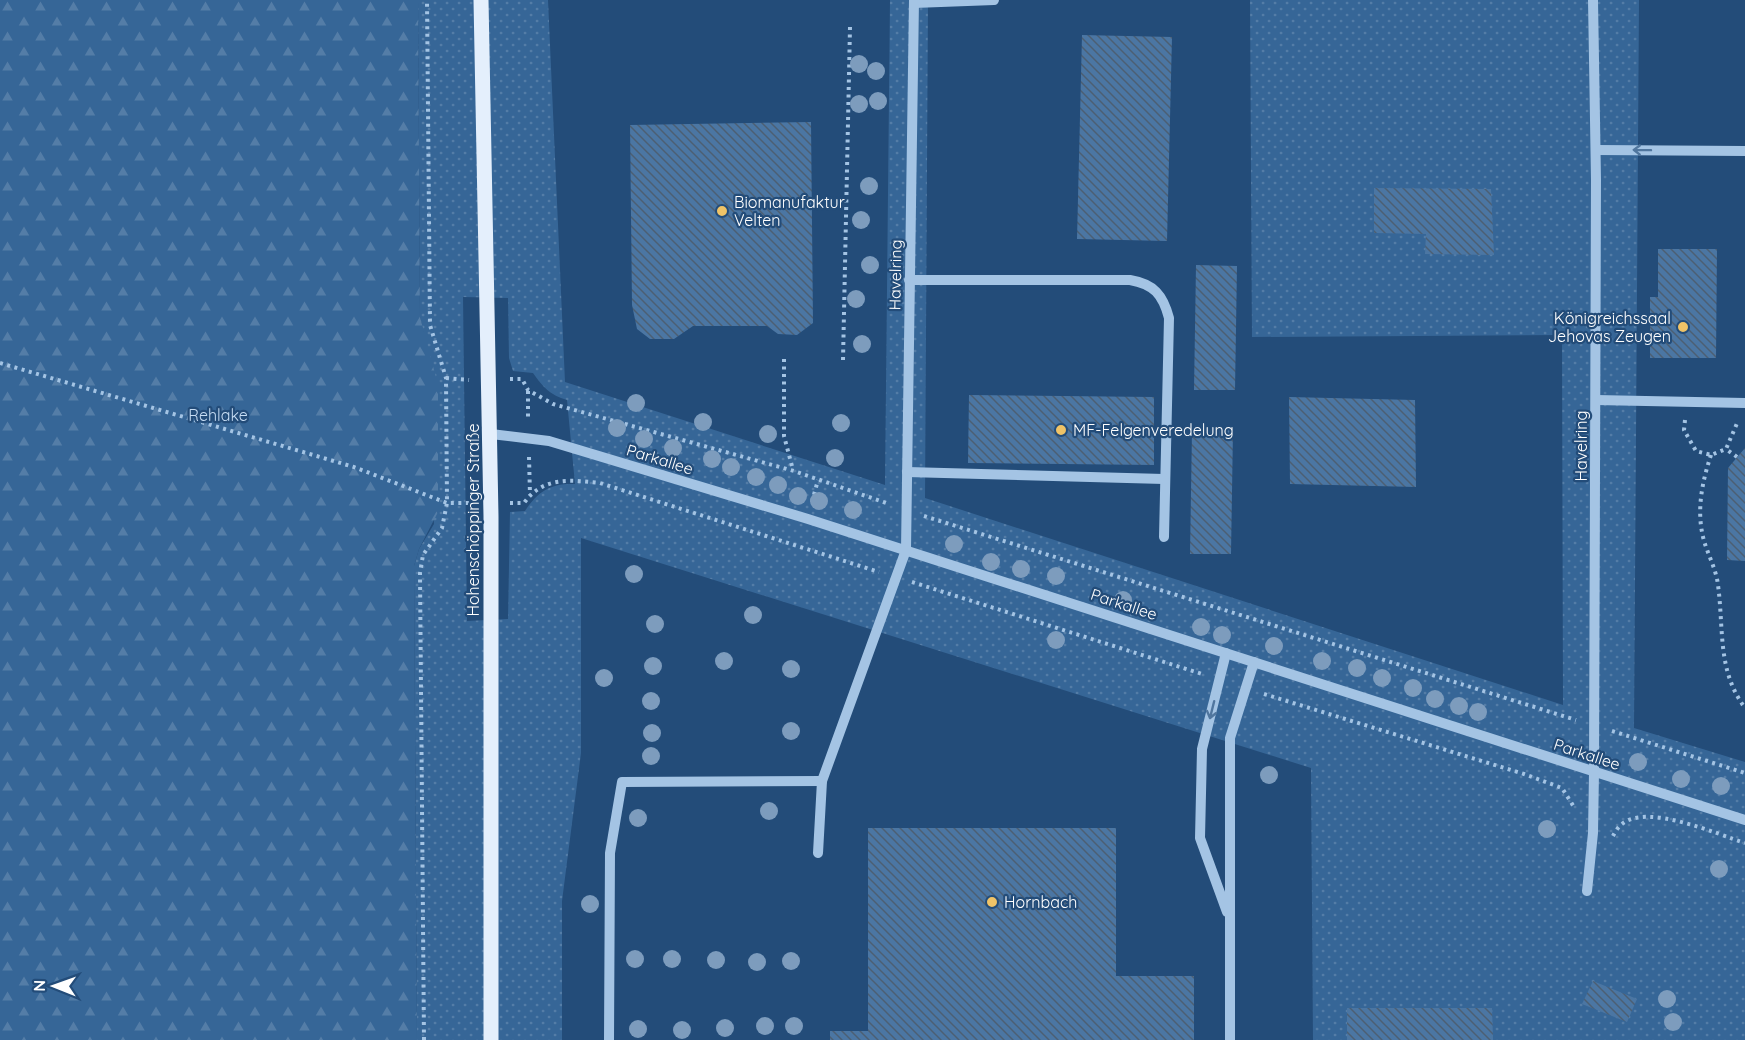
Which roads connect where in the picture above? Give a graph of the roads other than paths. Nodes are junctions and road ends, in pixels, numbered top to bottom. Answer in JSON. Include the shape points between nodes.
{"nodes":[{"id":1,"x":481,"y":0,"type":"edge"},
{"id":2,"x":994,"y":0,"type":"edge"},
{"id":3,"x":1593,"y":0,"type":"edge"},
{"id":4,"x":914,"y":2,"type":"edge"},
{"id":5,"x":1596,"y":150,"type":"junction"},
{"id":6,"x":1745,"y":151,"type":"edge"},
{"id":7,"x":909,"y":280,"type":"junction"},
{"id":8,"x":1596,"y":400,"type":"junction"},
{"id":9,"x":1743,"y":403,"type":"edge"},
{"id":10,"x":490,"y":434,"type":"junction"},
{"id":11,"x":907,"y":471,"type":"junction"},
{"id":12,"x":1164,"y":478,"type":"junction"},
{"id":13,"x":1164,"y":537,"type":"dead end"},
{"id":14,"x":906,"y":550,"type":"junction"},
{"id":15,"x":1226,"y":653,"type":"junction"},
{"id":16,"x":1254,"y":662,"type":"junction"},
{"id":17,"x":1594,"y":772,"type":"junction"},
{"id":18,"x":822,"y":781,"type":"junction"},
{"id":19,"x":1745,"y":820,"type":"edge"},
{"id":20,"x":818,"y":853,"type":"dead end"},
{"id":21,"x":1587,"y":891,"type":"dead end"},
{"id":22,"x":1230,"y":920,"type":"junction"},
{"id":23,"x":491,"y":1040,"type":"edge"},
{"id":24,"x":609,"y":1040,"type":"edge"},
{"id":25,"x":1230,"y":1040,"type":"edge"}],
"edges":[{"from":1,"to":10,"type":"main road","name":"Hohenschöppinger Straße"},
{"from":2,"to":4,"type":"street"},
{"from":3,"to":5,"type":"street","name":"Havelring"},
{"from":4,"to":7,"type":"street","name":"Havelring"},
{"from":6,"to":5,"type":"street","one_way":true},
{"from":5,"to":8,"type":"street","name":"Havelring"},
{"from":7,"to":11,"type":"street","name":"Havelring"},
{"from":7,"to":12,"type":"street","via":[[1130,280],[1157,290],[1168,318]]},
{"from":8,"to":9,"type":"street"},
{"from":8,"to":17,"type":"street","name":"Havelring"},
{"from":10,"to":14,"type":"street","name":"Parkallee","via":[[549,441]]},
{"from":10,"to":23,"type":"main road","name":"Hohenschöppinger Straße"},
{"from":11,"to":12,"type":"street"},
{"from":11,"to":14,"type":"street","name":"Havelring"},
{"from":12,"to":13,"type":"street"},
{"from":14,"to":15,"type":"street","name":"Parkallee"},
{"from":14,"to":18,"type":"street"},
{"from":15,"to":16,"type":"street","name":"Parkallee"},
{"from":15,"to":22,"type":"street","one_way":true,"via":[[1202,749],[1200,838]]},
{"from":16,"to":17,"type":"street","name":"Parkallee"},
{"from":16,"to":22,"type":"street","via":[[1230,738]]},
{"from":17,"to":19,"type":"street","name":"Parkallee"},
{"from":17,"to":21,"type":"street","name":"Havelring"},
{"from":18,"to":20,"type":"street"},
{"from":18,"to":24,"type":"street","via":[[621,782],[610,853]]},
{"from":22,"to":25,"type":"street"}]}
